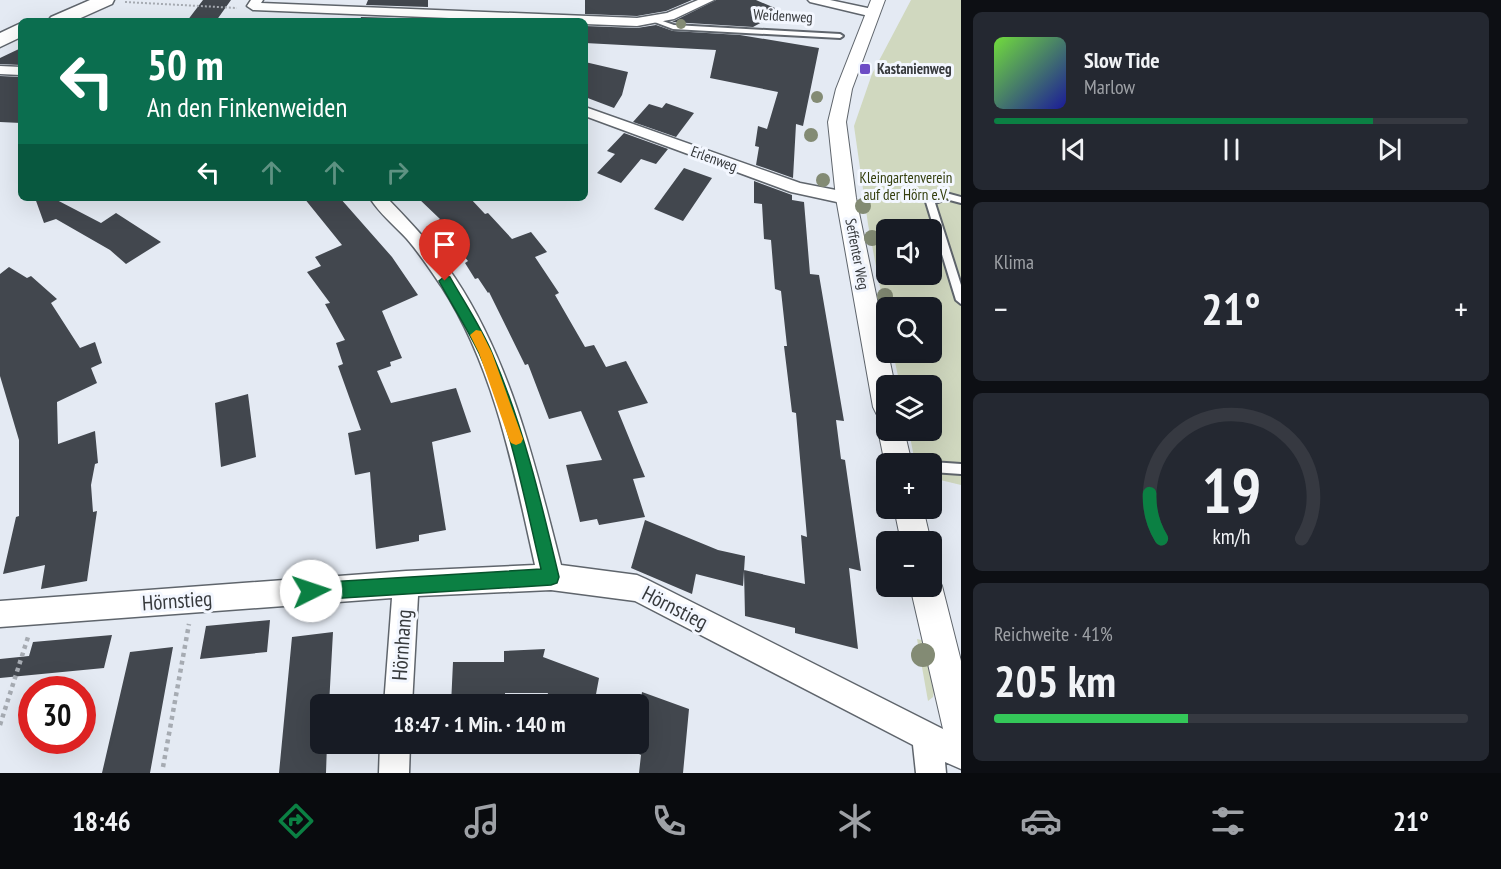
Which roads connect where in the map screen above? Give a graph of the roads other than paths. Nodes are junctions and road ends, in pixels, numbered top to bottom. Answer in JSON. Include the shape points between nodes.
{"nodes":[{"id":1,"x":71,"y":0,"type":"edge"},
{"id":2,"x":708,"y":0,"type":"edge"},
{"id":3,"x":814,"y":0,"type":"edge"},
{"id":4,"x":112,"y":1,"type":"edge"},
{"id":5,"x":255,"y":3,"type":"edge"},
{"id":6,"x":876,"y":7,"type":"edge"},
{"id":7,"x":51,"y":18,"type":"edge"},
{"id":8,"x":511,"y":18,"type":"edge"},
{"id":9,"x":654,"y":20,"type":"junction"},
{"id":10,"x":588,"y":21,"type":"edge"},
{"id":11,"x":18,"y":31,"type":"edge"},
{"id":12,"x":840,"y":36,"type":"dead end"},
{"id":13,"x":18,"y":38,"type":"edge"},
{"id":14,"x":0,"y":40,"type":"edge"},
{"id":15,"x":0,"y":46,"type":"edge"},
{"id":16,"x":0,"y":70,"type":"edge"},
{"id":17,"x":18,"y":71,"type":"edge"},
{"id":18,"x":588,"y":112,"type":"edge"},
{"id":19,"x":846,"y":198,"type":"junction"},
{"id":20,"x":961,"y":200,"type":"edge"},
{"id":21,"x":381,"y":201,"type":"edge"},
{"id":22,"x":961,"y":300,"type":"edge"},
{"id":23,"x":880,"y":375,"type":"edge"},
{"id":24,"x":942,"y":468,"type":"edge"},
{"id":25,"x":961,"y":469,"type":"edge"},
{"id":26,"x":551,"y":577,"type":"junction"},
{"id":27,"x":406,"y":584,"type":"junction"},
{"id":28,"x":929,"y":597,"type":"edge"},
{"id":29,"x":0,"y":614,"type":"edge"},
{"id":30,"x":399,"y":694,"type":"edge"},
{"id":31,"x":961,"y":729,"type":"edge"},
{"id":32,"x":927,"y":736,"type":"junction"},
{"id":33,"x":394,"y":754,"type":"edge"},
{"id":34,"x":961,"y":754,"type":"edge"},
{"id":35,"x":393,"y":773,"type":"edge"},
{"id":36,"x":931,"y":773,"type":"edge"}],
"edges":[{"from":1,"to":7,"type":"highway"},
{"from":2,"to":9,"type":"street","name":"Weidenweg"},
{"from":3,"to":6,"type":"street"},
{"from":4,"to":7,"type":"highway"},
{"from":5,"to":8,"type":"street","name":"Weidenweg"},
{"from":6,"to":19,"type":"street","name":"Seffenter Weg","via":[[838,108]]},
{"from":9,"to":10,"type":"street","name":"Weidenweg"},
{"from":9,"to":12,"type":"lane","name":"Weidenweg","via":[[673,27]]},
{"from":11,"to":14,"type":"highway"},
{"from":13,"to":15,"type":"highway"},
{"from":16,"to":17,"type":"street"},
{"from":18,"to":19,"type":"street","name":"Erlenweg","via":[[797,188]]},
{"from":19,"to":23,"type":"street","name":"Seffenter Weg"},
{"from":20,"to":22,"type":"lane","via":[[946,196],[930,202]]},
{"from":21,"to":26,"type":"street","via":[[425,248],[485,353],[510,417]]},
{"from":24,"to":25,"type":"lane"},
{"from":26,"to":27,"type":"street","name":"Hörnstieg"},
{"from":26,"to":32,"type":"street","name":"Hörnstieg","via":[[637,588]]},
{"from":27,"to":29,"type":"street","name":"Hörnstieg"},
{"from":27,"to":30,"type":"street","name":"Hörnhang"},
{"from":28,"to":31,"type":"street"},
{"from":32,"to":34,"type":"street","name":"Hörnstieg"},
{"from":32,"to":36,"type":"street"},
{"from":33,"to":35,"type":"street"}]}
